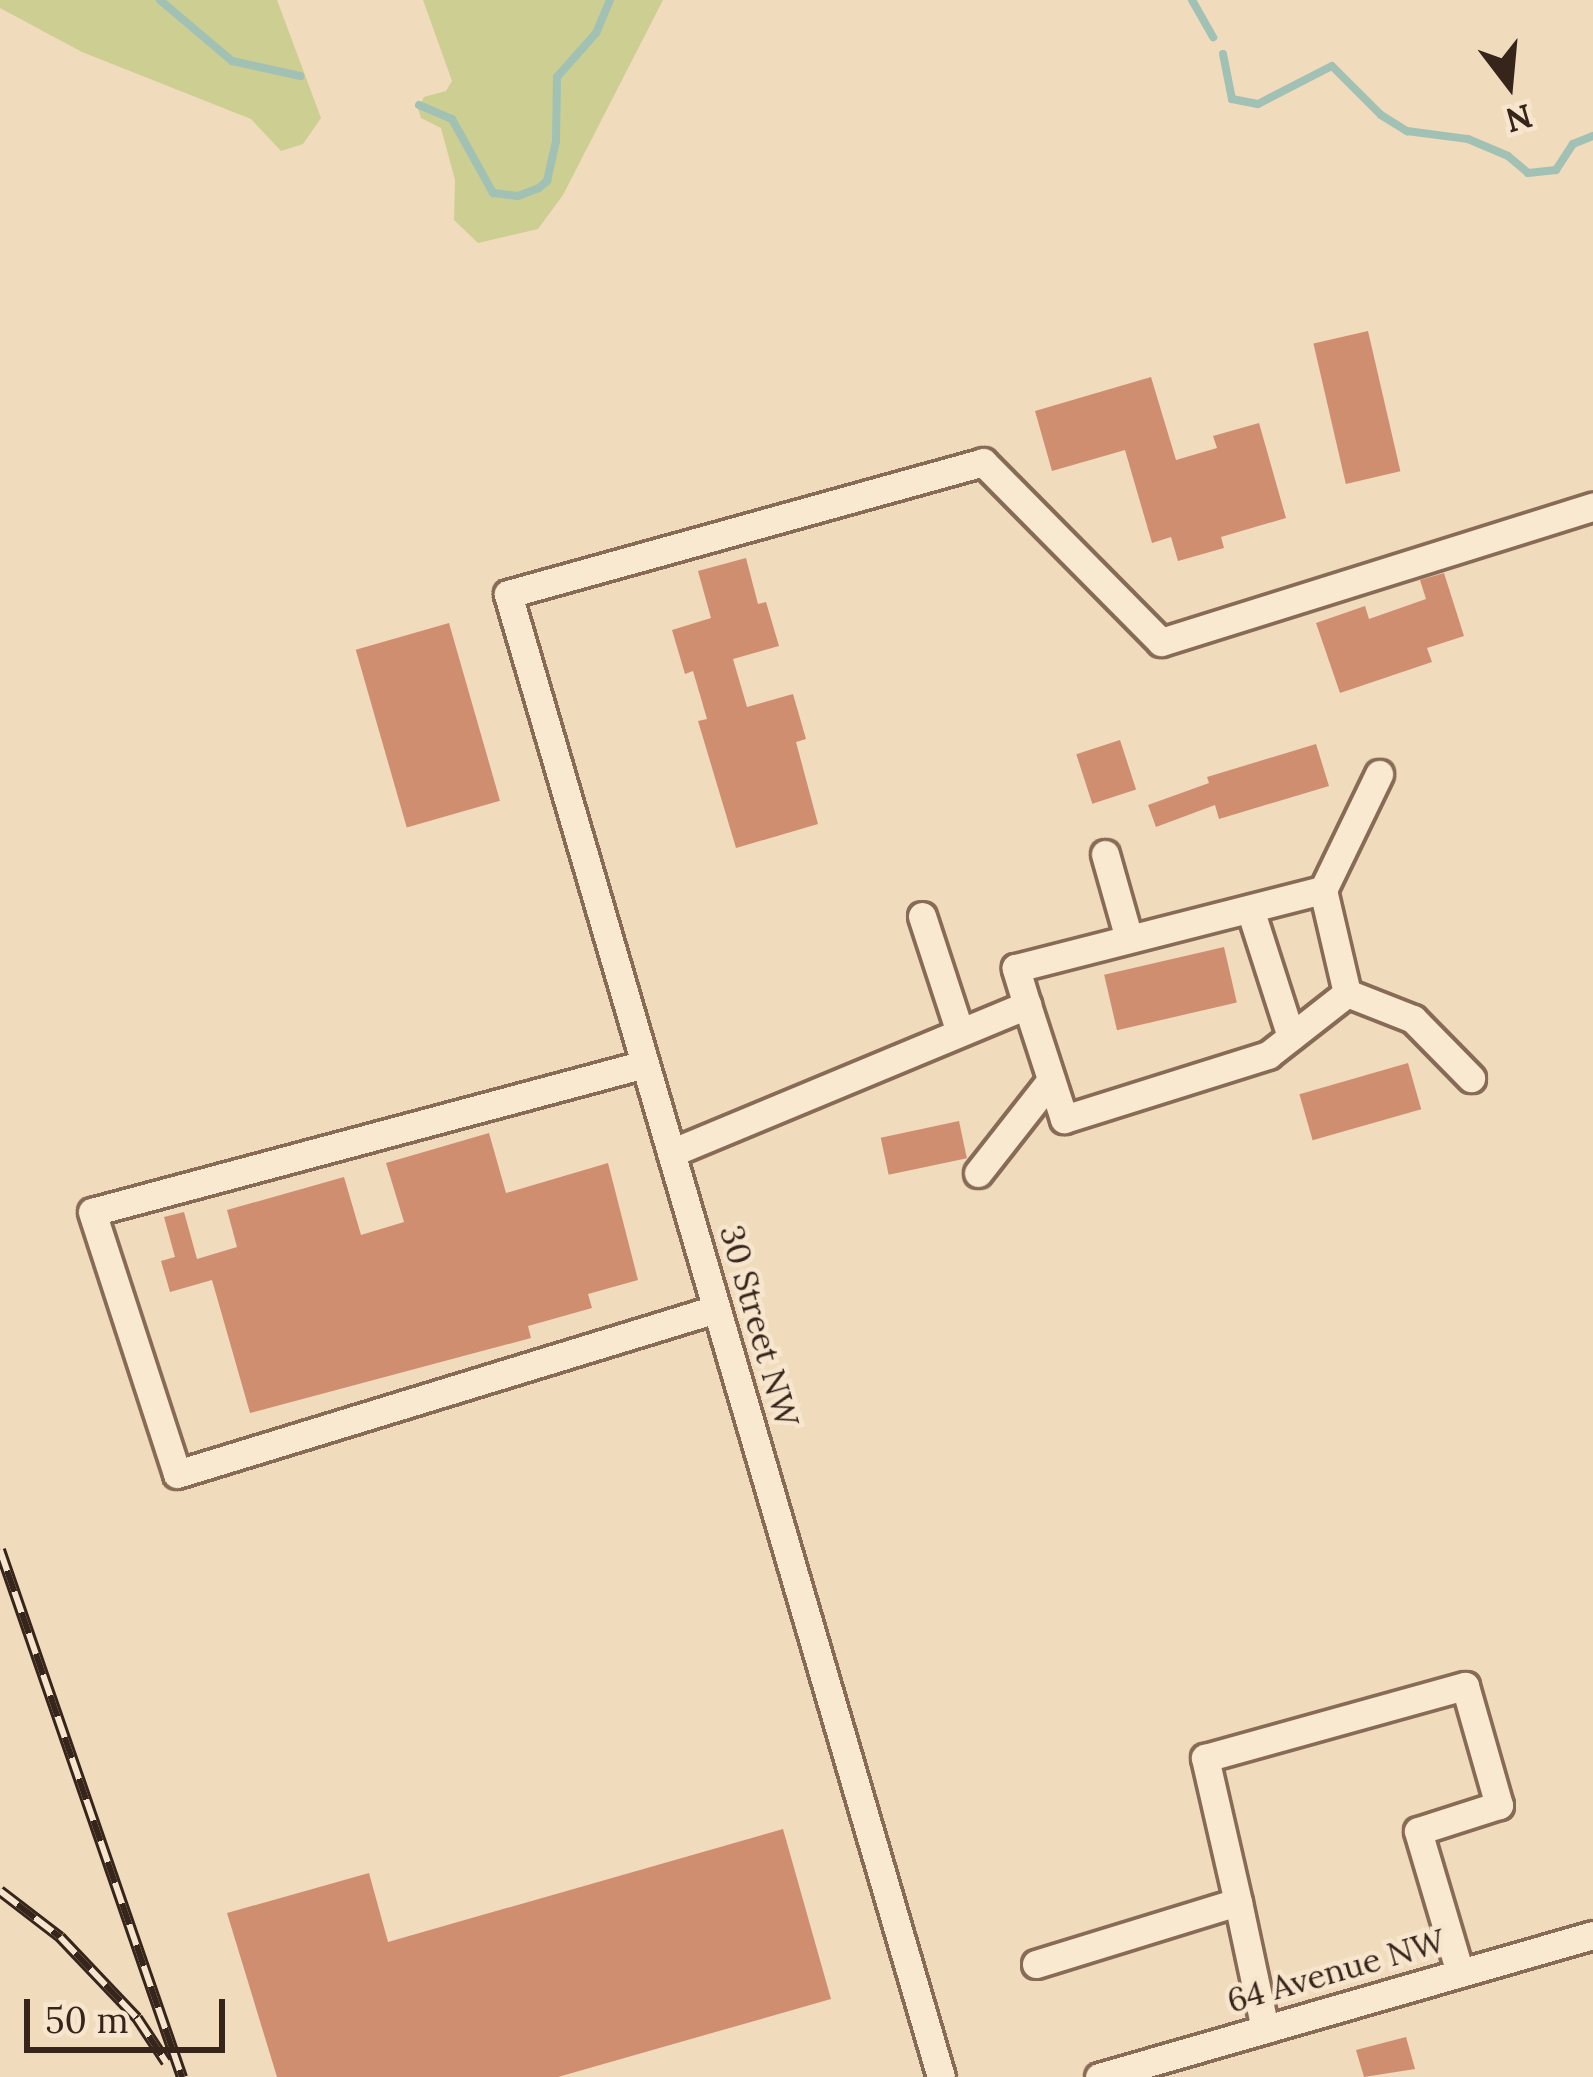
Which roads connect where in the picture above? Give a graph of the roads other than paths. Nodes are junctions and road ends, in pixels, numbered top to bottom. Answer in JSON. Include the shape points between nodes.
{"nodes":[{"id":1,"x":1593,"y":506,"type":"edge"},
{"id":2,"x":1378,"y":774,"type":"dead end"},
{"id":3,"x":1105,"y":854,"type":"dead end"},
{"id":4,"x":1323,"y":890,"type":"junction"},
{"id":5,"x":1250,"y":909,"type":"junction"},
{"id":6,"x":922,"y":916,"type":"dead end"},
{"id":7,"x":1129,"y":939,"type":"junction"},
{"id":8,"x":1347,"y":993,"type":"junction"},
{"id":9,"x":1027,"y":1005,"type":"junction"},
{"id":10,"x":960,"y":1032,"type":"junction"},
{"id":11,"x":1291,"y":1037,"type":"junction"},
{"id":12,"x":645,"y":1064,"type":"junction"},
{"id":13,"x":1472,"y":1078,"type":"dead end"},
{"id":14,"x":1051,"y":1080,"type":"junction"},
{"id":15,"x":671,"y":1153,"type":"junction"},
{"id":16,"x":978,"y":1173,"type":"dead end"},
{"id":17,"x":716,"y":1310,"type":"junction"},
{"id":18,"x":1238,"y":1902,"type":"junction"},
{"id":19,"x":1593,"y":1935,"type":"edge"},
{"id":20,"x":1036,"y":1964,"type":"dead end"},
{"id":21,"x":1460,"y":1973,"type":"junction"},
{"id":22,"x":1264,"y":2029,"type":"junction"},
{"id":23,"x":941,"y":2077,"type":"edge"},
{"id":24,"x":1099,"y":2077,"type":"edge"}],
"edges":[{"from":1,"to":12,"type":"street","name":"30 Street NW","via":[[1161,642],[983,461],[508,594]]},
{"from":2,"to":4,"type":"street"},
{"from":3,"to":7,"type":"street"},
{"from":4,"to":5,"type":"street"},
{"from":4,"to":8,"type":"street"},
{"from":5,"to":7,"type":"street"},
{"from":5,"to":11,"type":"street"},
{"from":6,"to":10,"type":"street"},
{"from":7,"to":9,"type":"street","via":[[1016,968]]},
{"from":8,"to":11,"type":"street"},
{"from":8,"to":13,"type":"street","via":[[1413,1019]]},
{"from":9,"to":10,"type":"street"},
{"from":9,"to":14,"type":"street"},
{"from":10,"to":15,"type":"street"},
{"from":11,"to":14,"type":"street","via":[[1268,1055],[1064,1119]]},
{"from":12,"to":15,"type":"street","name":"30 Street NW"},
{"from":12,"to":17,"type":"street","via":[[92,1212],[177,1474]]},
{"from":14,"to":16,"type":"street"},
{"from":15,"to":17,"type":"street","name":"30 Street NW"},
{"from":17,"to":23,"type":"street","name":"30 Street NW"},
{"from":18,"to":20,"type":"street"},
{"from":18,"to":21,"type":"street","via":[[1204,1758],[1465,1686],[1498,1805],[1418,1831]]},
{"from":18,"to":22,"type":"street"},
{"from":19,"to":21,"type":"street","name":"64 Avenue NW"},
{"from":21,"to":22,"type":"street","name":"64 Avenue NW"},
{"from":22,"to":24,"type":"street","name":"64 Avenue NW"}]}
